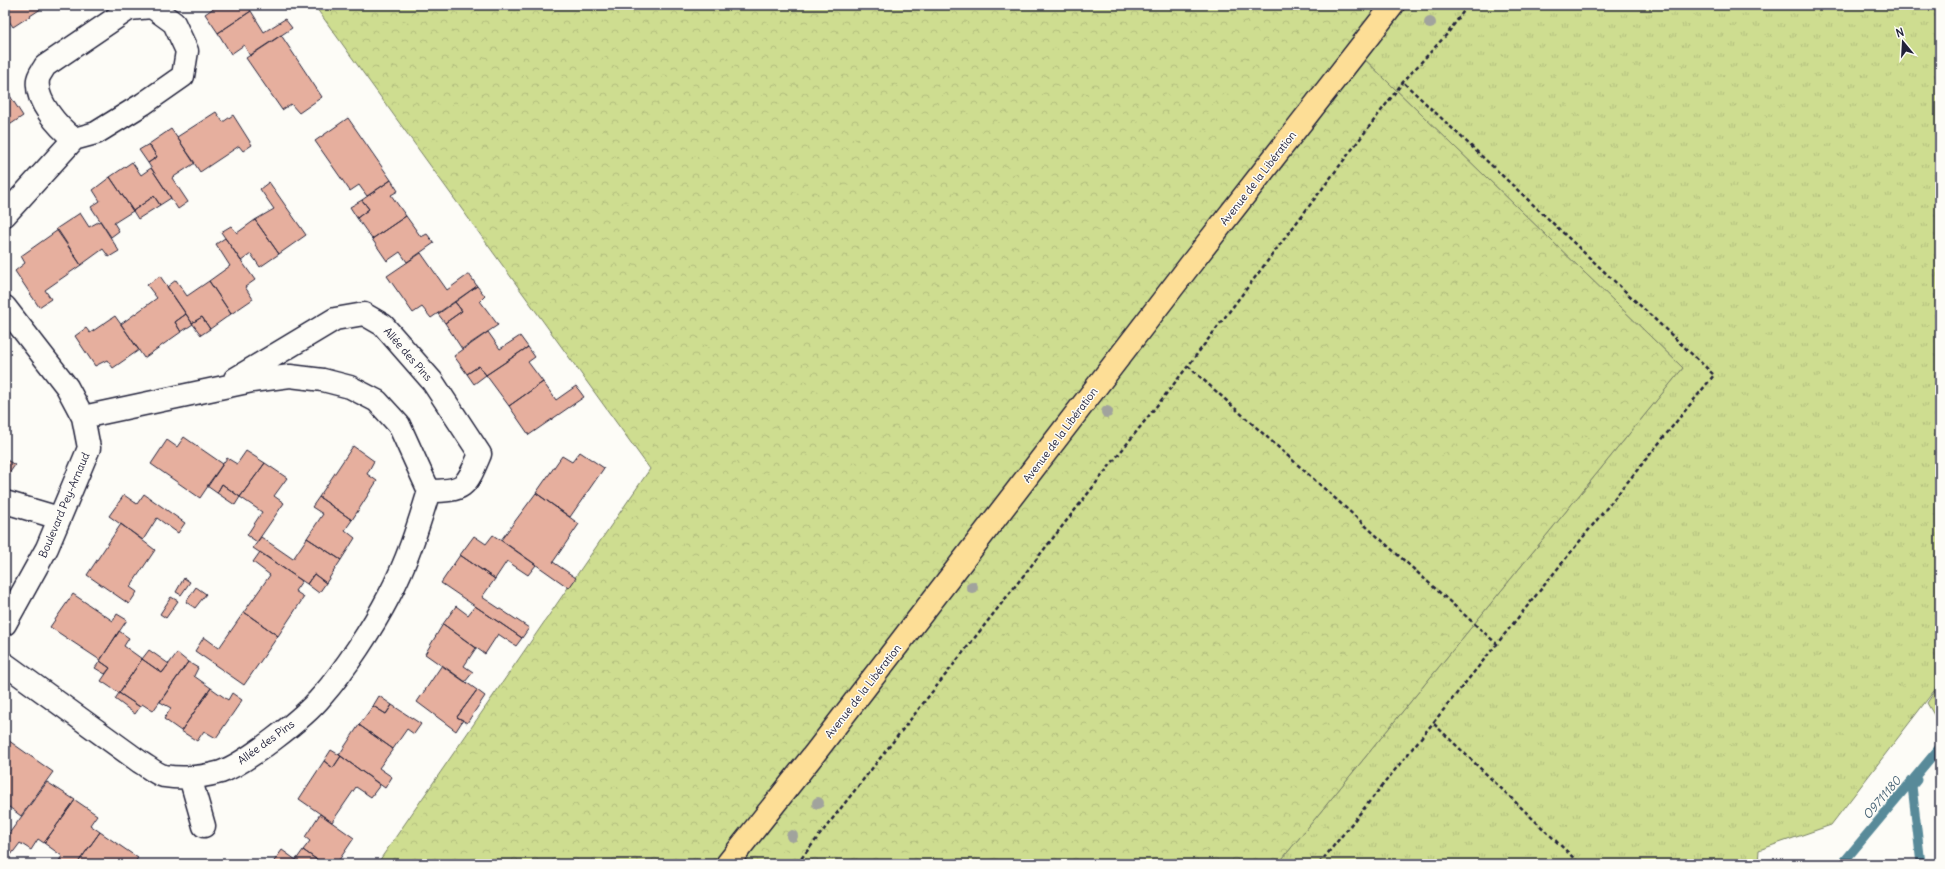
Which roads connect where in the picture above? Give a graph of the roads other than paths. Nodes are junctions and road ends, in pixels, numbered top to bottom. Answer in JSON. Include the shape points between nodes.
{"nodes":[{"id":1,"x":1393,"y":5,"type":"edge"},
{"id":2,"x":74,"y":139,"type":"junction"},
{"id":3,"x":5,"y":215,"type":"edge"},
{"id":4,"x":5,"y":307,"type":"edge"},
{"id":5,"x":224,"y":386,"type":"junction"},
{"id":6,"x":83,"y":417,"type":"junction"},
{"id":7,"x":429,"y":491,"type":"junction"},
{"id":8,"x":5,"y":502,"type":"edge"},
{"id":9,"x":59,"y":518,"type":"junction"},
{"id":10,"x":5,"y":624,"type":"edge"},
{"id":11,"x":5,"y":664,"type":"edge"},
{"id":12,"x":190,"y":777,"type":"junction"},
{"id":13,"x":204,"y":826,"type":"dead end"},
{"id":14,"x":727,"y":864,"type":"edge"}],
"edges":[{"from":1,"to":14,"type":"main road","name":"Avenue de la Libération","via":[[816,753]]},
{"from":2,"to":2,"type":"street","via":[[96,133],[183,76],[187,51],[174,23],[152,7],[129,9],[45,66],[38,79],[40,97],[60,128]]},
{"from":2,"to":3,"type":"street"},
{"from":4,"to":6,"type":"street","name":"Boulevard Pey-Arnaud","via":[[67,387]]},
{"from":5,"to":6,"type":"street","name":"Allée des Pins"},
{"from":5,"to":7,"type":"street","name":"Allée des Pins","via":[[290,376],[323,380],[350,387],[376,401],[399,425]]},
{"from":5,"to":7,"type":"street","name":"Allée des Pins","via":[[336,319],[364,314],[383,325],[432,381],[480,454],[468,481],[452,491]]},
{"from":6,"to":9,"type":"street","name":"Boulevard Pey-Arnaud","via":[[88,448]]},
{"from":7,"to":12,"type":"street","name":"Allée des Pins","via":[[413,546],[389,596],[352,656],[322,697],[280,734],[249,756],[221,772]]},
{"from":8,"to":9,"type":"street"},
{"from":9,"to":10,"type":"street","name":"Boulevard Pey-Arnaud","via":[[47,548]]},
{"from":11,"to":12,"type":"street","name":"Allée des Pins","via":[[162,776]]},
{"from":12,"to":13,"type":"street"}]}
